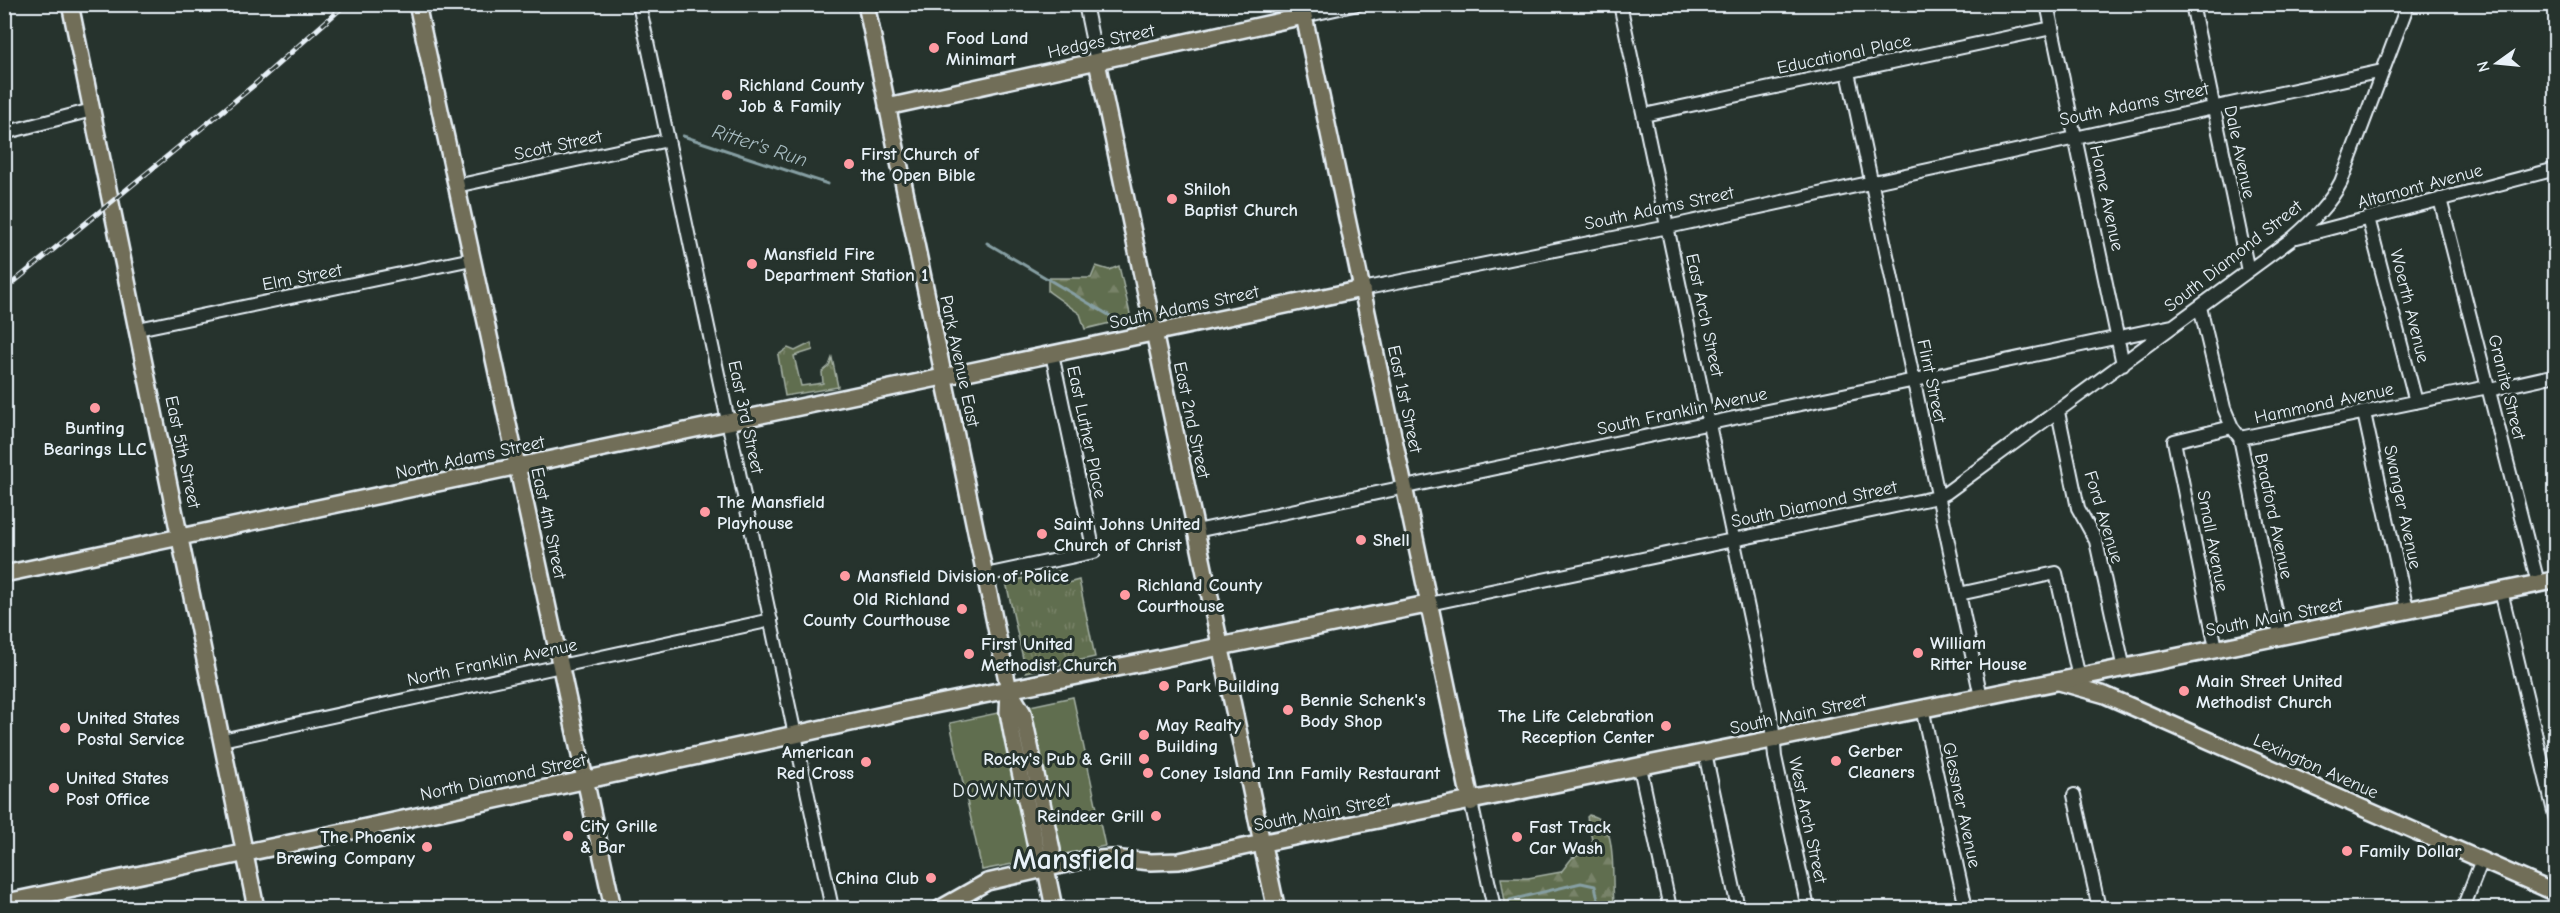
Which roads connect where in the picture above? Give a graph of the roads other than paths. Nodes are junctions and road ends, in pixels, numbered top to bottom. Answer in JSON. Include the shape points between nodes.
{"nodes":[{"id":1,"x":70,"y":4,"type":"edge"},
{"id":2,"x":417,"y":4,"type":"edge"},
{"id":3,"x":639,"y":4,"type":"edge"},
{"id":4,"x":866,"y":4,"type":"edge"},
{"id":5,"x":1085,"y":4,"type":"edge"},
{"id":6,"x":1358,"y":4,"type":"edge"},
{"id":7,"x":1620,"y":4,"type":"edge"},
{"id":8,"x":2047,"y":4,"type":"edge"},
{"id":9,"x":2192,"y":4,"type":"edge"},
{"id":10,"x":2408,"y":4,"type":"edge"},
{"id":11,"x":1303,"y":10,"type":"edge"},
{"id":12,"x":2052,"y":28,"type":"junction"},
{"id":13,"x":1097,"y":62,"type":"junction"},
{"id":14,"x":2382,"y":71,"type":"junction"},
{"id":15,"x":1848,"y":72,"type":"junction"},
{"id":16,"x":887,"y":107,"type":"junction"},
{"id":17,"x":2212,"y":107,"type":"junction"},
{"id":18,"x":92,"y":110,"type":"junction"},
{"id":19,"x":1644,"y":115,"type":"junction"},
{"id":20,"x":4,"y":134,"type":"edge"},
{"id":21,"x":2075,"y":137,"type":"junction"},
{"id":22,"x":668,"y":140,"type":"junction"},
{"id":23,"x":2556,"y":169,"type":"edge"},
{"id":24,"x":1872,"y":182,"type":"junction"},
{"id":25,"x":456,"y":186,"type":"junction"},
{"id":26,"x":2440,"y":199,"type":"junction"},
{"id":27,"x":2368,"y":218,"type":"junction"},
{"id":28,"x":1668,"y":227,"type":"junction"},
{"id":29,"x":2293,"y":238,"type":"junction"},
{"id":30,"x":472,"y":259,"type":"junction"},
{"id":31,"x":2248,"y":271,"type":"junction"},
{"id":32,"x":1362,"y":289,"type":"junction"},
{"id":33,"x":2200,"y":307,"type":"junction"},
{"id":34,"x":2176,"y":325,"type":"junction"},
{"id":35,"x":138,"y":329,"type":"junction"},
{"id":36,"x":1154,"y":333,"type":"junction"},
{"id":37,"x":2118,"y":338,"type":"junction"},
{"id":38,"x":1052,"y":354,"type":"junction"},
{"id":39,"x":2123,"y":364,"type":"junction"},
{"id":40,"x":2556,"y":375,"type":"edge"},
{"id":41,"x":943,"y":376,"type":"junction"},
{"id":42,"x":1914,"y":380,"type":"junction"},
{"id":43,"x":2489,"y":389,"type":"junction"},
{"id":44,"x":2416,"y":402,"type":"junction"},
{"id":45,"x":2058,"y":411,"type":"junction"},
{"id":46,"x":2364,"y":413,"type":"junction"},
{"id":47,"x":729,"y":423,"type":"junction"},
{"id":48,"x":1710,"y":424,"type":"junction"},
{"id":49,"x":2232,"y":427,"type":"junction"},
{"id":50,"x":2240,"y":438,"type":"junction"},
{"id":51,"x":2174,"y":441,"type":"joint"},
{"id":52,"x":517,"y":467,"type":"junction"},
{"id":53,"x":1404,"y":488,"type":"junction"},
{"id":54,"x":1938,"y":497,"type":"junction"},
{"id":55,"x":1196,"y":531,"type":"junction"},
{"id":56,"x":181,"y":538,"type":"junction"},
{"id":57,"x":1734,"y":541,"type":"junction"},
{"id":58,"x":4,"y":574,"type":"edge"},
{"id":59,"x":985,"y":575,"type":"junction"},
{"id":60,"x":2556,"y":580,"type":"edge"},
{"id":61,"x":2538,"y":583,"type":"junction"},
{"id":62,"x":2501,"y":591,"type":"junction"},
{"id":63,"x":1959,"y":594,"type":"junction"},
{"id":64,"x":1429,"y":604,"type":"junction"},
{"id":65,"x":2407,"y":610,"type":"junction"},
{"id":66,"x":771,"y":620,"type":"junction"},
{"id":67,"x":2280,"y":635,"type":"junction"},
{"id":68,"x":1220,"y":645,"type":"junction"},
{"id":69,"x":2216,"y":648,"type":"junction"},
{"id":70,"x":560,"y":665,"type":"junction"},
{"id":71,"x":2124,"y":669,"type":"junction"},
{"id":72,"x":2079,"y":678,"type":"junction"},
{"id":73,"x":2059,"y":682,"type":"junction"},
{"id":74,"x":1009,"y":690,"type":"junction"},
{"id":75,"x":1981,"y":697,"type":"junction"},
{"id":76,"x":1922,"y":708,"type":"junction"},
{"id":77,"x":795,"y":734,"type":"junction"},
{"id":78,"x":1774,"y":738,"type":"junction"},
{"id":79,"x":222,"y":740,"type":"junction"},
{"id":80,"x":1705,"y":753,"type":"junction"},
{"id":81,"x":1641,"y":767,"type":"junction"},
{"id":82,"x":585,"y":779,"type":"junction"},
{"id":83,"x":2074,"y":795,"type":"dead end"},
{"id":84,"x":1471,"y":802,"type":"junction"},
{"id":85,"x":2556,"y":820,"type":"edge"},
{"id":86,"x":1262,"y":843,"type":"junction"},
{"id":87,"x":244,"y":853,"type":"junction"},
{"id":88,"x":2482,"y":860,"type":"junction"},
{"id":89,"x":1046,"y":869,"type":"junction"},
{"id":90,"x":2556,"y":893,"type":"edge"},
{"id":91,"x":4,"y":903,"type":"edge"},
{"id":92,"x":256,"y":909,"type":"edge"},
{"id":93,"x":613,"y":909,"type":"edge"},
{"id":94,"x":832,"y":909,"type":"edge"},
{"id":95,"x":941,"y":909,"type":"edge"},
{"id":96,"x":1054,"y":909,"type":"edge"},
{"id":97,"x":1276,"y":909,"type":"edge"},
{"id":98,"x":1494,"y":909,"type":"edge"},
{"id":99,"x":1670,"y":909,"type":"edge"},
{"id":100,"x":1738,"y":909,"type":"edge"},
{"id":101,"x":1808,"y":909,"type":"edge"},
{"id":102,"x":1966,"y":909,"type":"edge"},
{"id":103,"x":2099,"y":909,"type":"edge"},
{"id":104,"x":2463,"y":909,"type":"edge"}],
"edges":[{"from":1,"to":18,"type":"main road","name":"East 5th Street"},
{"from":2,"to":25,"type":"main road","name":"East 4th Street"},
{"from":3,"to":22,"type":"street","name":"East 3rd Street"},
{"from":4,"to":16,"type":"main road","name":"Park Avenue East"},
{"from":5,"to":13,"type":"street","name":"East 2nd Street"},
{"from":6,"to":11,"type":"street","name":"Hedges Street"},
{"from":7,"to":19,"type":"street","name":"East Arch Street"},
{"from":8,"to":12,"type":"street","name":"Home Avenue"},
{"from":9,"to":17,"type":"street","name":"Dale Avenue"},
{"from":10,"to":14,"type":"street","name":"South Diamond Street"},
{"from":11,"to":13,"type":"main road","name":"Hedges Street"},
{"from":11,"to":32,"type":"main road","name":"East 1st Street"},
{"from":12,"to":15,"type":"street","name":"Educational Place"},
{"from":12,"to":21,"type":"street","name":"Home Avenue"},
{"from":13,"to":16,"type":"main road","name":"Hedges Street"},
{"from":13,"to":36,"type":"main road","name":"East 2nd Street"},
{"from":14,"to":17,"type":"street","name":"South Adams Street"},
{"from":14,"to":29,"type":"street","name":"South Diamond Street","via":[[2335,194]]},
{"from":15,"to":19,"type":"street","name":"Educational Place"},
{"from":15,"to":24,"type":"street","name":"Flint Street"},
{"from":16,"to":41,"type":"main road","name":"Park Avenue East"},
{"from":17,"to":21,"type":"street","name":"South Adams Street"},
{"from":17,"to":31,"type":"street","name":"Dale Avenue"},
{"from":18,"to":20,"type":"street"},
{"from":18,"to":35,"type":"main road","name":"East 5th Street"},
{"from":19,"to":28,"type":"street","name":"East Arch Street"},
{"from":21,"to":24,"type":"street","name":"South Adams Street"},
{"from":21,"to":37,"type":"street","name":"Home Avenue"},
{"from":22,"to":25,"type":"street","name":"Scott Street"},
{"from":22,"to":47,"type":"street","name":"East 3rd Street"},
{"from":23,"to":26,"type":"street","name":"Altamont Avenue"},
{"from":24,"to":28,"type":"street","name":"South Adams Street"},
{"from":24,"to":42,"type":"street","name":"Flint Street"},
{"from":25,"to":30,"type":"main road","name":"East 4th Street"},
{"from":26,"to":27,"type":"street","name":"Altamont Avenue"},
{"from":26,"to":43,"type":"street","name":"Granite Street"},
{"from":27,"to":29,"type":"street","name":"Altamont Avenue"},
{"from":27,"to":44,"type":"street","name":"Woerth Avenue"},
{"from":28,"to":32,"type":"street","name":"South Adams Street"},
{"from":28,"to":48,"type":"street","name":"East Arch Street"},
{"from":29,"to":31,"type":"street","name":"South Diamond Street"},
{"from":30,"to":35,"type":"street","name":"Elm Street"},
{"from":30,"to":52,"type":"main road","name":"East 4th Street"},
{"from":31,"to":33,"type":"street","name":"South Diamond Street"},
{"from":32,"to":36,"type":"main road","name":"South Adams Street"},
{"from":32,"to":53,"type":"main road","name":"East 1st Street"},
{"from":33,"to":34,"type":"street","name":"South Diamond Street"},
{"from":33,"to":49,"type":"street"},
{"from":34,"to":37,"type":"street","name":"South Franklin Avenue"},
{"from":34,"to":39,"type":"street","name":"South Diamond Street"},
{"from":35,"to":56,"type":"main road","name":"East 5th Street"},
{"from":36,"to":38,"type":"main road","name":"South Adams Street"},
{"from":36,"to":55,"type":"main road","name":"East 2nd Street"},
{"from":37,"to":39,"type":"street","name":"Home Avenue"},
{"from":37,"to":42,"type":"street","name":"South Franklin Avenue"},
{"from":38,"to":41,"type":"main road","name":"South Adams Street"},
{"from":38,"to":59,"type":"street","name":"East Luther Place","via":[[1094,552]]},
{"from":39,"to":45,"type":"street","name":"South Diamond Street"},
{"from":40,"to":43,"type":"street","name":"Hammond Avenue"},
{"from":41,"to":47,"type":"main road","name":"North Adams Street"},
{"from":41,"to":59,"type":"main road","name":"Park Avenue East"},
{"from":42,"to":48,"type":"street","name":"South Franklin Avenue"},
{"from":42,"to":54,"type":"street","name":"Flint Street"},
{"from":43,"to":44,"type":"street","name":"Hammond Avenue"},
{"from":43,"to":61,"type":"street","name":"Granite Street"},
{"from":44,"to":46,"type":"street","name":"Hammond Avenue"},
{"from":45,"to":54,"type":"street","name":"South Diamond Street"},
{"from":45,"to":71,"type":"street","name":"Ford Avenue","via":[[2078,508],[2096,541]]},
{"from":46,"to":50,"type":"street","name":"Hammond Avenue"},
{"from":46,"to":65,"type":"street","name":"Swanger Avenue"},
{"from":47,"to":52,"type":"main road","name":"North Adams Street"},
{"from":47,"to":66,"type":"street","name":"East 3rd Street"},
{"from":48,"to":53,"type":"street","name":"South Franklin Avenue"},
{"from":48,"to":57,"type":"street","name":"East Arch Street"},
{"from":49,"to":50,"type":"street","name":"Hammond Avenue"},
{"from":49,"to":51,"type":"street","name":"Hammond Avenue"},
{"from":50,"to":67,"type":"street","name":"Bradford Avenue"},
{"from":51,"to":69,"type":"street","name":"Small Avenue"},
{"from":52,"to":56,"type":"main road","name":"North Adams Street"},
{"from":52,"to":70,"type":"main road","name":"East 4th Street"},
{"from":53,"to":55,"type":"street","name":"South Franklin Avenue"},
{"from":53,"to":64,"type":"main road","name":"East 1st Street"},
{"from":54,"to":57,"type":"street","name":"South Diamond Street"},
{"from":54,"to":63,"type":"street","name":"Flint Street"},
{"from":55,"to":68,"type":"main road","name":"East 2nd Street"},
{"from":56,"to":58,"type":"main road","name":"North Adams Street"},
{"from":56,"to":79,"type":"main road","name":"East 5th Street"},
{"from":57,"to":64,"type":"street","name":"South Diamond Street"},
{"from":57,"to":78,"type":"street","name":"East Arch Street"},
{"from":59,"to":74,"type":"main road","name":"Park Avenue East"},
{"from":60,"to":61,"type":"highway","name":"South Main Street"},
{"from":61,"to":62,"type":"highway","name":"South Main Street"},
{"from":62,"to":65,"type":"highway","name":"South Main Street"},
{"from":62,"to":85,"type":"street"},
{"from":63,"to":72,"type":"street","via":[[2056,573]]},
{"from":63,"to":75,"type":"street","name":"Flint Street"},
{"from":64,"to":68,"type":"highway","name":"South Diamond Street"},
{"from":64,"to":84,"type":"highway","name":"East 1st Street"},
{"from":65,"to":67,"type":"highway","name":"South Main Street"},
{"from":66,"to":70,"type":"street","name":"North Franklin Avenue"},
{"from":66,"to":77,"type":"street","name":"East 3rd Street"},
{"from":67,"to":69,"type":"highway","name":"South Main Street"},
{"from":68,"to":74,"type":"highway","name":"South Diamond Street"},
{"from":68,"to":86,"type":"main road","name":"East 2nd Street"},
{"from":69,"to":71,"type":"highway","name":"South Main Street"},
{"from":70,"to":79,"type":"street","name":"North Franklin Avenue"},
{"from":70,"to":82,"type":"main road","name":"East 4th Street"},
{"from":71,"to":72,"type":"highway","name":"South Main Street"},
{"from":72,"to":73,"type":"highway","name":"South Main Street"},
{"from":73,"to":75,"type":"highway","name":"South Main Street"},
{"from":73,"to":88,"type":"main road","name":"Lexington Avenue","via":[[2105,695]]},
{"from":74,"to":77,"type":"highway","name":"North Diamond Street"},
{"from":74,"to":89,"type":"main road","name":"Park Avenue East","via":[[1012,734],[1037,852]]},
{"from":75,"to":76,"type":"highway","name":"South Main Street"},
{"from":76,"to":78,"type":"highway","name":"South Main Street"},
{"from":76,"to":102,"type":"street","name":"Glessner Avenue"},
{"from":77,"to":82,"type":"highway","name":"North Diamond Street"},
{"from":77,"to":94,"type":"street","name":"East 3rd Street"},
{"from":78,"to":80,"type":"highway","name":"South Main Street"},
{"from":78,"to":101,"type":"street","name":"West Arch Street"},
{"from":79,"to":87,"type":"main road","name":"East 5th Street"},
{"from":80,"to":81,"type":"highway","name":"South Main Street"},
{"from":80,"to":100,"type":"street"},
{"from":81,"to":84,"type":"highway","name":"South Main Street"},
{"from":81,"to":99,"type":"street"},
{"from":82,"to":87,"type":"highway","name":"North Diamond Street"},
{"from":82,"to":93,"type":"main road","name":"East 4th Street"},
{"from":83,"to":103,"type":"street"},
{"from":84,"to":86,"type":"highway","name":"South Main Street"},
{"from":84,"to":98,"type":"street"},
{"from":86,"to":89,"type":"main road","name":"South Main Street","via":[[1179,861],[1099,859]]},
{"from":86,"to":97,"type":"highway"},
{"from":87,"to":91,"type":"highway","name":"North Diamond Street"},
{"from":87,"to":92,"type":"main road","name":"East 5th Street"},
{"from":88,"to":90,"type":"main road","name":"Lexington Avenue"},
{"from":88,"to":104,"type":"street"},
{"from":89,"to":95,"type":"main road","name":"South Main Street","via":[[981,884]]},
{"from":89,"to":96,"type":"main road","name":"Park Avenue East"}]}
